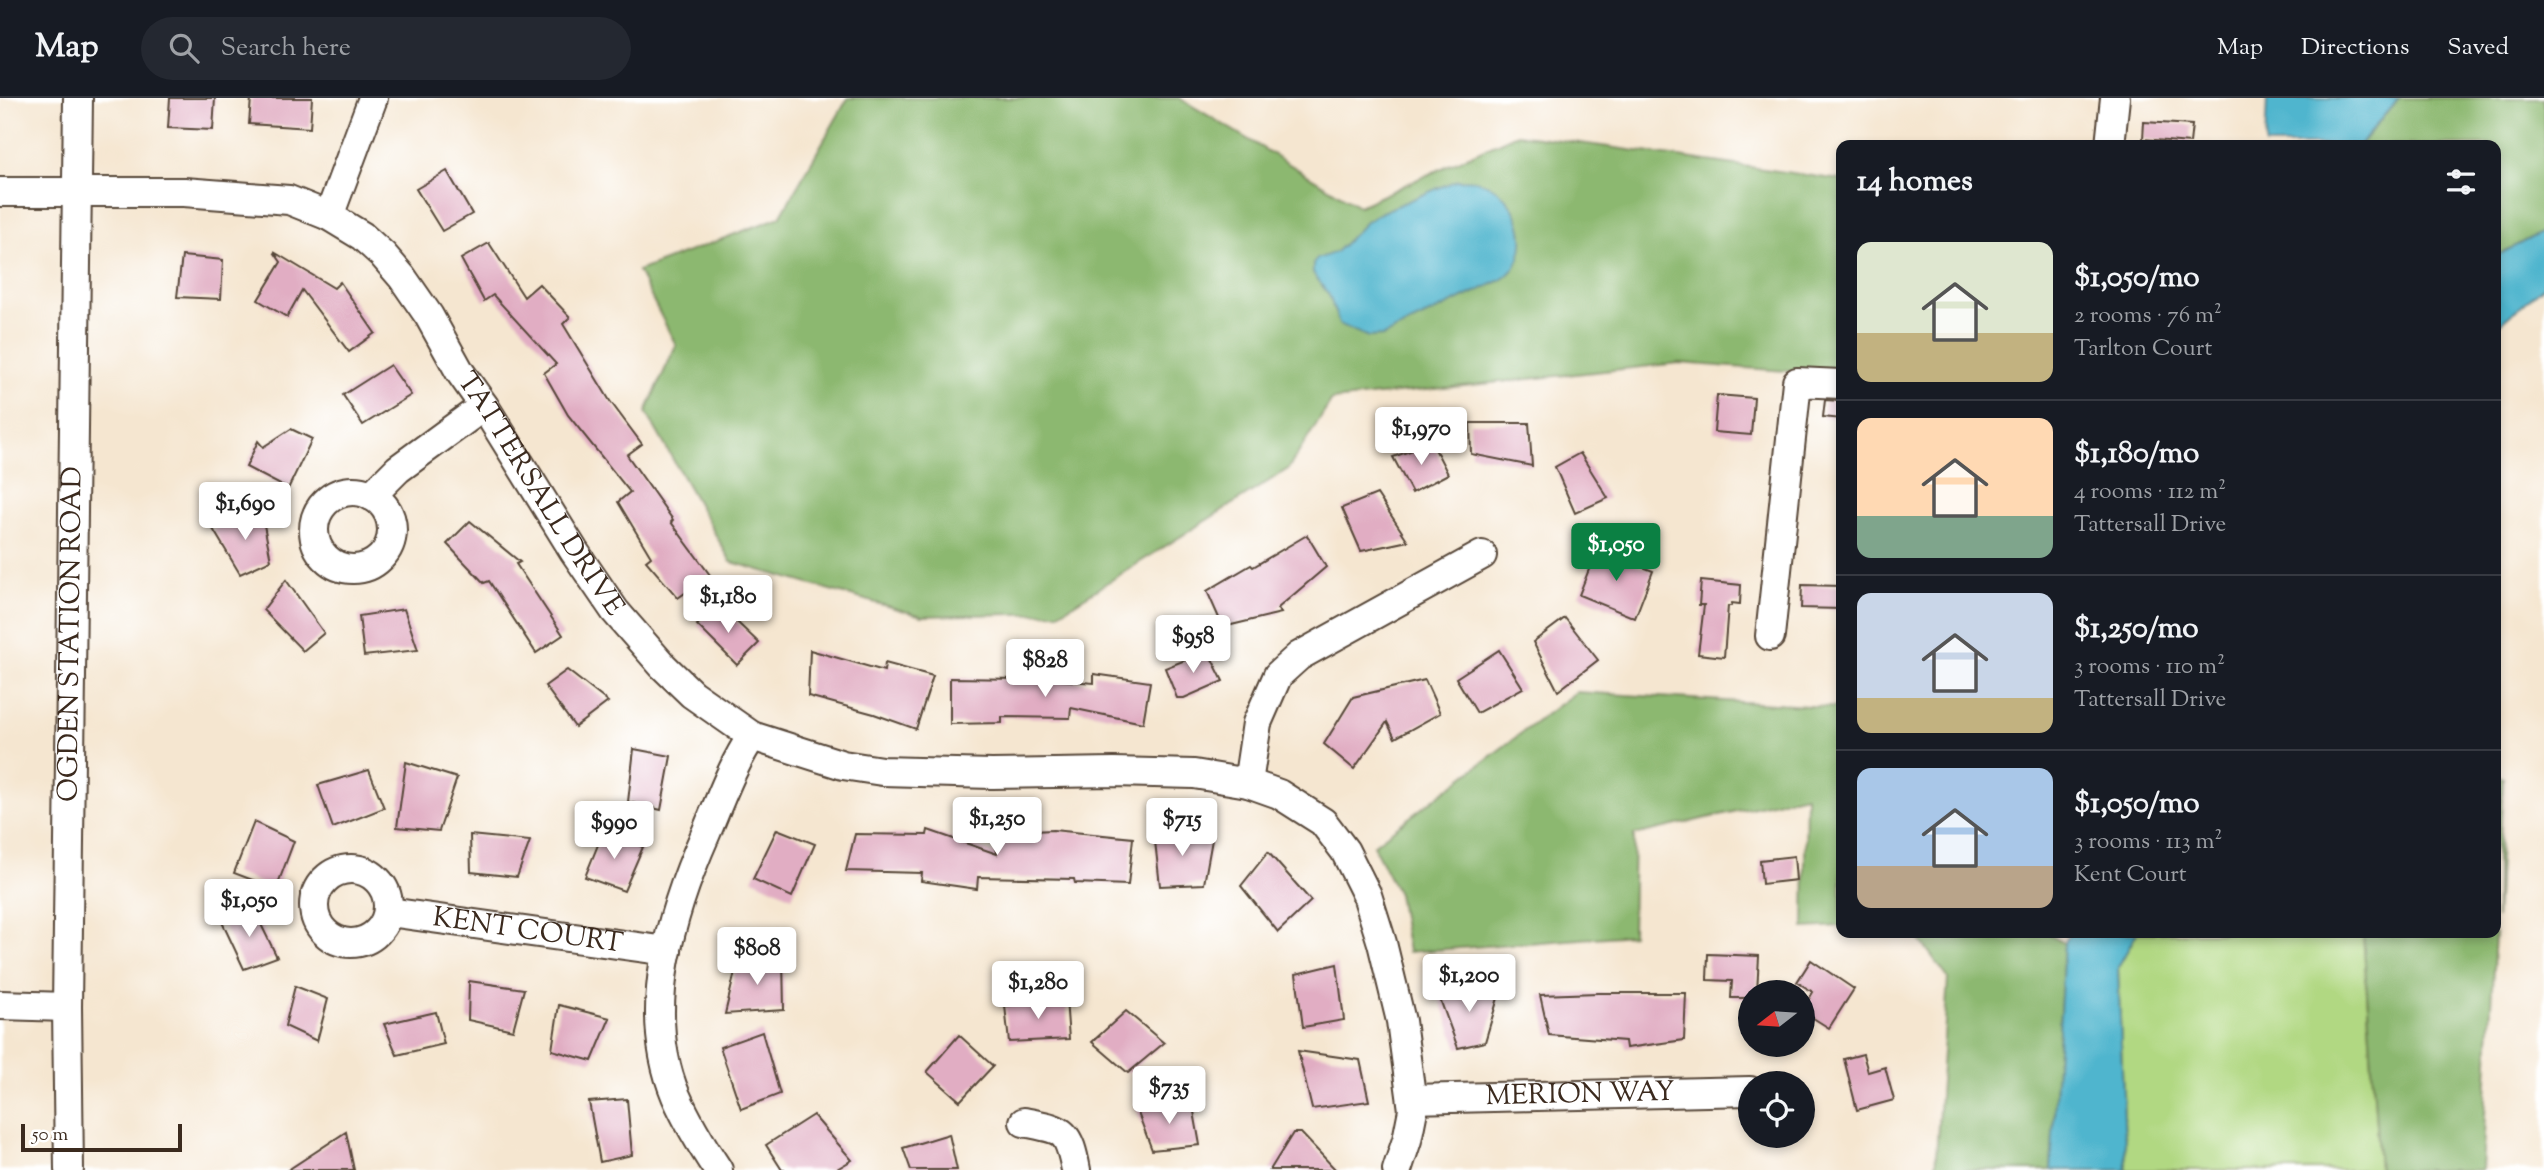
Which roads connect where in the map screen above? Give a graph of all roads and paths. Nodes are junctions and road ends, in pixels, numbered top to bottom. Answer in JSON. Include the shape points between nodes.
{"nodes":[{"id":1,"x":78,"y":98,"type":"edge"},
{"id":2,"x":373,"y":98,"type":"edge"},
{"id":3,"x":2115,"y":98,"type":"edge"},
{"id":4,"x":2111,"y":140,"type":"edge"},
{"id":5,"x":0,"y":192,"type":"edge"},
{"id":6,"x":78,"y":193,"type":"junction"},
{"id":7,"x":329,"y":216,"type":"junction"},
{"id":8,"x":1836,"y":384,"type":"edge"},
{"id":9,"x":484,"y":406,"type":"junction"},
{"id":10,"x":371,"y":496,"type":"dead end"},
{"id":11,"x":1482,"y":555,"type":"dead end"},
{"id":12,"x":1770,"y":636,"type":"dead end"},
{"id":13,"x":752,"y":736,"type":"junction"},
{"id":14,"x":1248,"y":783,"type":"junction"},
{"id":15,"x":389,"y":912,"type":"dead end"},
{"id":16,"x":667,"y":951,"type":"junction"},
{"id":17,"x":0,"y":1005,"type":"edge"},
{"id":18,"x":67,"y":1007,"type":"junction"},
{"id":19,"x":1738,"y":1091,"type":"edge"},
{"id":20,"x":1412,"y":1099,"type":"junction"},
{"id":21,"x":1024,"y":1122,"type":"dead end"},
{"id":22,"x":707,"y":1166,"type":"edge"},
{"id":23,"x":69,"y":1170,"type":"edge"},
{"id":24,"x":1076,"y":1170,"type":"edge"},
{"id":25,"x":1397,"y":1170,"type":"edge"}],
"edges":[{"from":1,"to":6,"type":"street","name":"OGDEN STATION ROAD"},
{"from":2,"to":7,"type":"street"},
{"from":3,"to":4,"type":"street"},
{"from":5,"to":6,"type":"street","name":"TATTERSALL DRIVE"},
{"from":6,"to":7,"type":"street","name":"TATTERSALL DRIVE","via":[[244,195],[289,200]]},
{"from":6,"to":18,"type":"street","name":"OGDEN STATION ROAD"},
{"from":7,"to":9,"type":"street","name":"TATTERSALL DRIVE","via":[[362,236],[402,277]]},
{"from":8,"to":12,"type":"street","via":[[1797,382]]},
{"from":9,"to":10,"type":"street","via":[[398,469]]},
{"from":9,"to":13,"type":"street","name":"TATTERSALL DRIVE","via":[[615,611],[692,694]]},
{"from":11,"to":14,"type":"street","via":[[1298,656],[1278,675],[1257,723]]},
{"from":13,"to":14,"type":"street","name":"TATTERSALL DRIVE","via":[[843,765],[882,771],[1194,774]]},
{"from":13,"to":16,"type":"street","via":[[693,862]]},
{"from":14,"to":20,"type":"street","name":"TATTERSALL DRIVE","via":[[1279,793],[1322,822],[1345,851],[1367,895],[1382,943],[1401,1021]]},
{"from":15,"to":16,"type":"street","name":"KENT COURT"},
{"from":16,"to":22,"type":"street","via":[[660,1014],[667,1065]]},
{"from":17,"to":18,"type":"street"},
{"from":18,"to":23,"type":"street","name":"OGDEN STATION ROAD"},
{"from":19,"to":20,"type":"street","name":"MERION WAY"},
{"from":20,"to":25,"type":"street","name":"TATTERSALL DRIVE"},
{"from":21,"to":24,"type":"street","via":[[1059,1129],[1068,1139]]}]}
